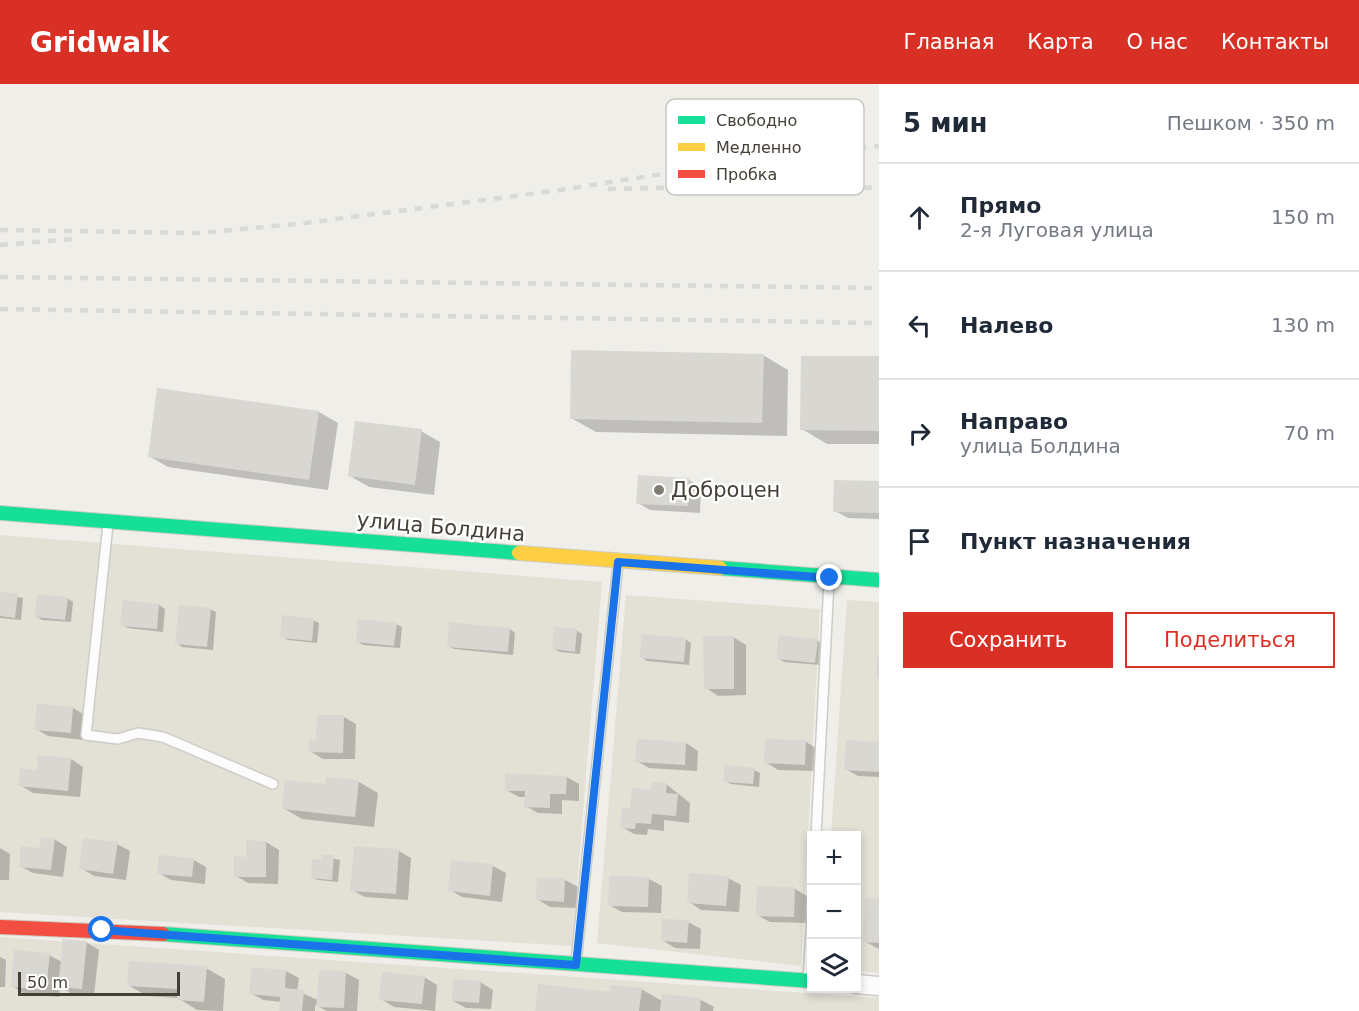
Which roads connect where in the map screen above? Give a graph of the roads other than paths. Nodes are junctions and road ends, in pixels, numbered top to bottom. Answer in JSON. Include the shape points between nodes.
{"nodes":[{"id":1,"x":0,"y":513,"type":"edge"},
{"id":2,"x":108,"y":521,"type":"junction"},
{"id":3,"x":618,"y":562,"type":"junction"},
{"id":4,"x":830,"y":578,"type":"junction"},
{"id":5,"x":879,"y":580,"type":"edge"},
{"id":6,"x":273,"y":784,"type":"dead end"},
{"id":7,"x":816,"y":831,"type":"edge"},
{"id":8,"x":0,"y":927,"type":"edge"},
{"id":9,"x":576,"y":965,"type":"junction"},
{"id":10,"x":807,"y":981,"type":"edge"},
{"id":11,"x":861,"y":984,"type":"edge"},
{"id":12,"x":879,"y":986,"type":"edge"}],
"edges":[{"from":1,"to":2,"type":"main road","name":"улица Болдина"},
{"from":2,"to":3,"type":"main road","name":"улица Болдина"},
{"from":2,"to":6,"type":"lane","via":[[86,735],[118,739],[138,732],[163,737]]},
{"from":3,"to":4,"type":"main road","name":"улица Болдина"},
{"from":3,"to":9,"type":"lane"},
{"from":4,"to":5,"type":"main road","name":"улица Болдина"},
{"from":4,"to":7,"type":"lane"},
{"from":8,"to":9,"type":"main road","via":[[102,930]]},
{"from":9,"to":10,"type":"main road"},
{"from":11,"to":12,"type":"street"}]}
